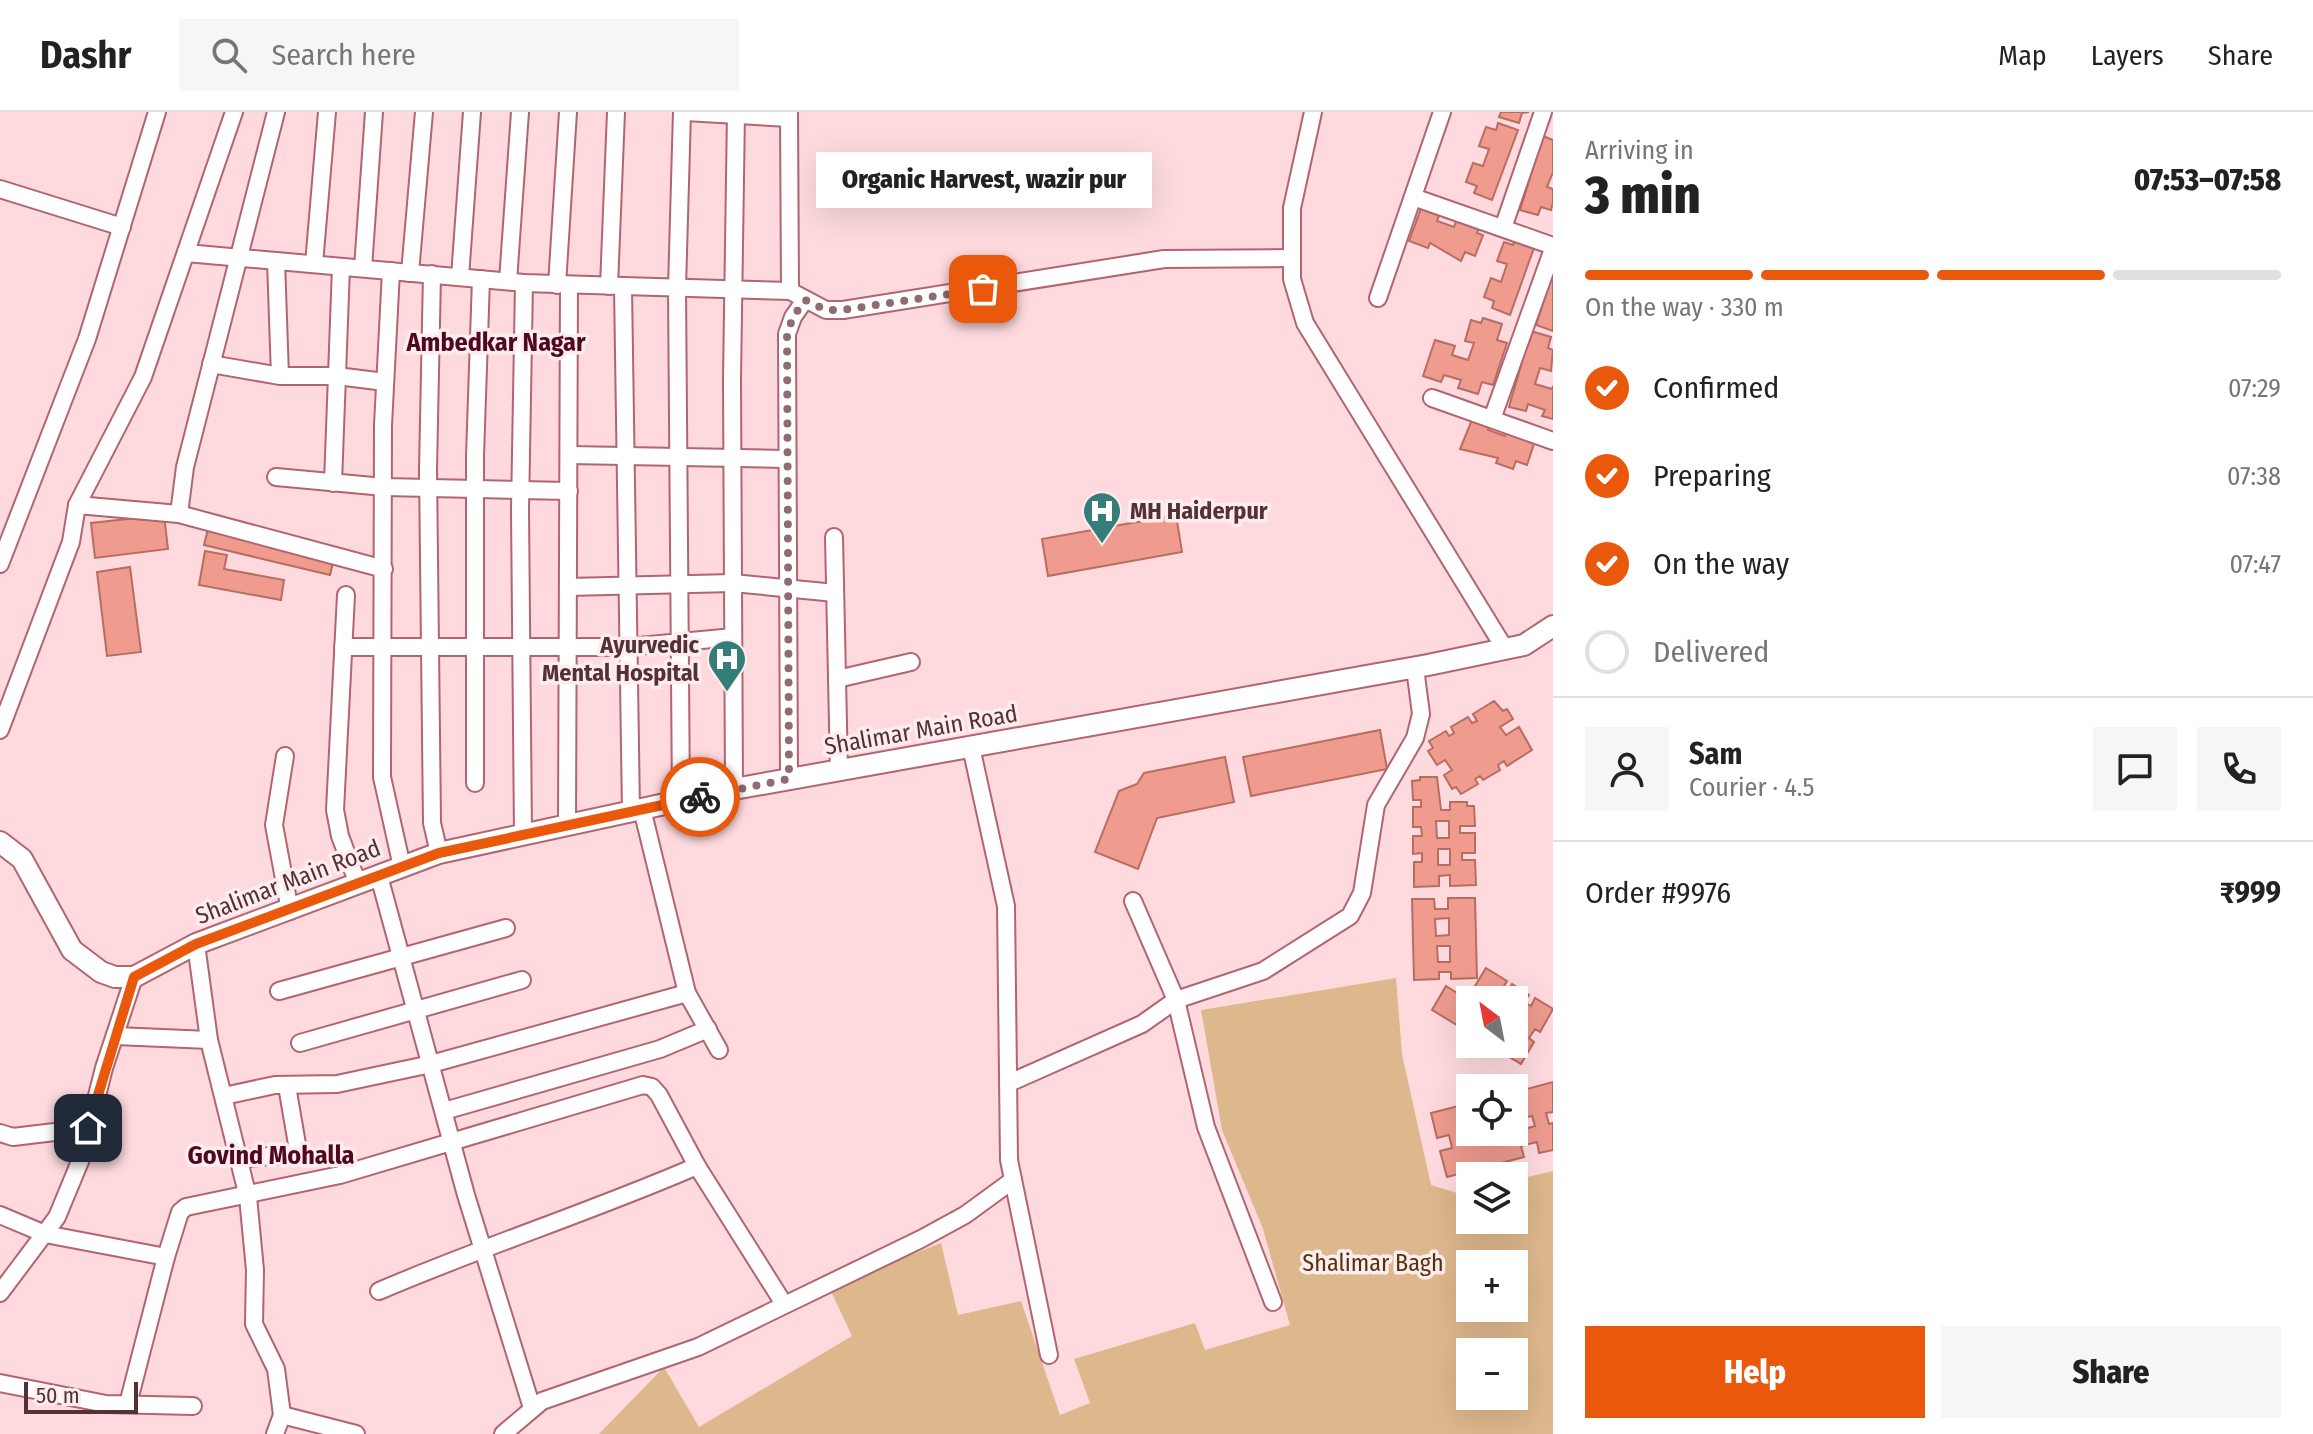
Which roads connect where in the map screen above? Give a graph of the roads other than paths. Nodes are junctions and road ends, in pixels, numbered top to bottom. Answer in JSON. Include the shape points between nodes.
{"nodes":[{"id":1,"x":157,"y":112,"type":"edge"},
{"id":2,"x":234,"y":112,"type":"edge"},
{"id":3,"x":276,"y":112,"type":"edge"},
{"id":4,"x":327,"y":112,"type":"edge"},
{"id":5,"x":374,"y":112,"type":"edge"},
{"id":6,"x":424,"y":112,"type":"edge"},
{"id":7,"x":472,"y":112,"type":"edge"},
{"id":8,"x":520,"y":112,"type":"edge"},
{"id":9,"x":568,"y":112,"type":"edge"},
{"id":10,"x":616,"y":112,"type":"edge"},
{"id":11,"x":684,"y":112,"type":"edge"},
{"id":12,"x":1313,"y":112,"type":"edge"},
{"id":13,"x":1442,"y":112,"type":"edge"},
{"id":14,"x":1543,"y":112,"type":"edge"},
{"id":15,"x":736,"y":114,"type":"edge"},
{"id":16,"x":789,"y":115,"type":"edge"},
{"id":17,"x":0,"y":189,"type":"edge"},
{"id":18,"x":1413,"y":197,"type":"junction"},
{"id":19,"x":122,"y":227,"type":"junction"},
{"id":20,"x":1503,"y":228,"type":"junction"},
{"id":21,"x":1553,"y":248,"type":"edge"},
{"id":22,"x":186,"y":253,"type":"junction"},
{"id":23,"x":237,"y":257,"type":"junction"},
{"id":24,"x":1292,"y":258,"type":"junction"},
{"id":25,"x":276,"y":261,"type":"junction"},
{"id":26,"x":314,"y":264,"type":"junction"},
{"id":27,"x":341,"y":267,"type":"junction"},
{"id":28,"x":363,"y":268,"type":"junction"},
{"id":29,"x":391,"y":271,"type":"junction"},
{"id":30,"x":410,"y":273,"type":"junction"},
{"id":31,"x":432,"y":274,"type":"junction"},
{"id":32,"x":460,"y":277,"type":"junction"},
{"id":33,"x":481,"y":279,"type":"junction"},
{"id":34,"x":516,"y":282,"type":"junction"},
{"id":35,"x":563,"y":285,"type":"junction"},
{"id":36,"x":616,"y":286,"type":"junction"},
{"id":37,"x":677,"y":288,"type":"junction"},
{"id":38,"x":733,"y":290,"type":"junction"},
{"id":39,"x":790,"y":291,"type":"junction"},
{"id":40,"x":1378,"y":298,"type":"dead end"},
{"id":41,"x":805,"y":300,"type":"junction"},
{"id":42,"x":211,"y":364,"type":"junction"},
{"id":43,"x":280,"y":376,"type":"junction"},
{"id":44,"x":337,"y":376,"type":"junction"},
{"id":45,"x":385,"y":382,"type":"junction"},
{"id":46,"x":1432,"y":398,"type":"dead end"},
{"id":47,"x":1492,"y":419,"type":"junction"},
{"id":48,"x":1553,"y":441,"type":"edge"},
{"id":49,"x":569,"y":455,"type":"junction"},
{"id":50,"x":626,"y":456,"type":"junction"},
{"id":51,"x":678,"y":457,"type":"junction"},
{"id":52,"x":732,"y":458,"type":"junction"},
{"id":53,"x":785,"y":459,"type":"junction"},
{"id":54,"x":276,"y":477,"type":"dead end"},
{"id":55,"x":333,"y":483,"type":"junction"},
{"id":56,"x":384,"y":487,"type":"junction"},
{"id":57,"x":428,"y":488,"type":"junction"},
{"id":58,"x":475,"y":489,"type":"junction"},
{"id":59,"x":520,"y":490,"type":"junction"},
{"id":60,"x":569,"y":491,"type":"junction"},
{"id":61,"x":77,"y":505,"type":"junction"},
{"id":62,"x":179,"y":514,"type":"junction"},
{"id":63,"x":834,"y":537,"type":"dead end"},
{"id":64,"x":0,"y":564,"type":"edge"},
{"id":65,"x":384,"y":569,"type":"junction"},
{"id":66,"x":733,"y":583,"type":"junction"},
{"id":67,"x":679,"y":584,"type":"junction"},
{"id":68,"x":627,"y":585,"type":"junction"},
{"id":69,"x":568,"y":587,"type":"junction"},
{"id":70,"x":787,"y":591,"type":"junction"},
{"id":71,"x":835,"y":593,"type":"junction"},
{"id":72,"x":346,"y":595,"type":"dead end"},
{"id":73,"x":1553,"y":626,"type":"edge"},
{"id":74,"x":733,"y":637,"type":"junction"},
{"id":75,"x":679,"y":642,"type":"junction"},
{"id":76,"x":343,"y":647,"type":"junction"},
{"id":77,"x":384,"y":647,"type":"junction"},
{"id":78,"x":432,"y":647,"type":"junction"},
{"id":79,"x":475,"y":647,"type":"junction"},
{"id":80,"x":522,"y":647,"type":"junction"},
{"id":81,"x":568,"y":647,"type":"junction"},
{"id":82,"x":629,"y":647,"type":"junction"},
{"id":83,"x":1505,"y":649,"type":"junction"},
{"id":84,"x":911,"y":662,"type":"dead end"},
{"id":85,"x":1415,"y":668,"type":"junction"},
{"id":86,"x":837,"y":679,"type":"junction"},
{"id":87,"x":0,"y":730,"type":"edge"},
{"id":88,"x":971,"y":747,"type":"junction"},
{"id":89,"x":285,"y":756,"type":"dead end"},
{"id":90,"x":839,"y":771,"type":"junction"},
{"id":91,"x":789,"y":779,"type":"junction"},
{"id":92,"x":475,"y":783,"type":"dead end"},
{"id":93,"x":734,"y":789,"type":"junction"},
{"id":94,"x":681,"y":801,"type":"junction"},
{"id":95,"x":636,"y":811,"type":"junction"},
{"id":96,"x":567,"y":825,"type":"junction"},
{"id":97,"x":523,"y":835,"type":"junction"},
{"id":98,"x":0,"y":842,"type":"edge"},
{"id":99,"x":439,"y":853,"type":"junction"},
{"id":100,"x":402,"y":867,"type":"junction"},
{"id":101,"x":379,"y":876,"type":"junction"},
{"id":102,"x":358,"y":884,"type":"junction"},
{"id":103,"x":1133,"y":901,"type":"dead end"},
{"id":104,"x":290,"y":911,"type":"junction"},
{"id":105,"x":506,"y":928,"type":"dead end"},
{"id":106,"x":196,"y":944,"type":"junction"},
{"id":107,"x":402,"y":957,"type":"junction"},
{"id":108,"x":134,"y":977,"type":"junction"},
{"id":109,"x":522,"y":980,"type":"dead end"},
{"id":110,"x":279,"y":991,"type":"dead end"},
{"id":111,"x":687,"y":993,"type":"junction"},
{"id":112,"x":1176,"y":1000,"type":"junction"},
{"id":113,"x":416,"y":1010,"type":"junction"},
{"id":114,"x":708,"y":1029,"type":"junction"},
{"id":115,"x":116,"y":1036,"type":"junction"},
{"id":116,"x":209,"y":1040,"type":"junction"},
{"id":117,"x":300,"y":1043,"type":"dead end"},
{"id":118,"x":719,"y":1050,"type":"dead end"},
{"id":119,"x":431,"y":1064,"type":"junction"},
{"id":120,"x":1009,"y":1083,"type":"junction"},
{"id":121,"x":287,"y":1086,"type":"junction"},
{"id":122,"x":224,"y":1096,"type":"junction"},
{"id":123,"x":444,"y":1111,"type":"junction"},
{"id":124,"x":88,"y":1128,"type":"junction"},
{"id":125,"x":0,"y":1133,"type":"edge"},
{"id":126,"x":452,"y":1142,"type":"junction"},
{"id":127,"x":239,"y":1159,"type":"junction"},
{"id":128,"x":697,"y":1166,"type":"junction"},
{"id":129,"x":1013,"y":1180,"type":"junction"},
{"id":130,"x":248,"y":1197,"type":"junction"},
{"id":131,"x":0,"y":1215,"type":"edge"},
{"id":132,"x":45,"y":1234,"type":"junction"},
{"id":133,"x":482,"y":1247,"type":"junction"},
{"id":134,"x":166,"y":1257,"type":"junction"},
{"id":135,"x":379,"y":1291,"type":"dead end"},
{"id":136,"x":0,"y":1293,"type":"edge"},
{"id":137,"x":1273,"y":1302,"type":"dead end"},
{"id":138,"x":784,"y":1304,"type":"junction"},
{"id":139,"x":1049,"y":1355,"type":"dead end"},
{"id":140,"x":0,"y":1383,"type":"edge"},
{"id":141,"x":128,"y":1404,"type":"junction"},
{"id":142,"x":193,"y":1406,"type":"dead end"},
{"id":143,"x":532,"y":1408,"type":"junction"},
{"id":144,"x":282,"y":1415,"type":"junction"},
{"id":145,"x":275,"y":1434,"type":"edge"},
{"id":146,"x":356,"y":1434,"type":"edge"},
{"id":147,"x":503,"y":1434,"type":"edge"}],
"edges":[{"from":1,"to":19,"type":"street"},
{"from":2,"to":22,"type":"street"},
{"from":3,"to":23,"type":"street"},
{"from":4,"to":26,"type":"street"},
{"from":5,"to":28,"type":"street"},
{"from":6,"to":30,"type":"street"},
{"from":7,"to":32,"type":"street"},
{"from":8,"to":34,"type":"street"},
{"from":9,"to":35,"type":"street"},
{"from":10,"to":36,"type":"street"},
{"from":11,"to":15,"type":"street"},
{"from":11,"to":37,"type":"street"},
{"from":12,"to":24,"type":"street","via":[[1292,208]]},
{"from":13,"to":18,"type":"street"},
{"from":14,"to":20,"type":"street"},
{"from":15,"to":16,"type":"street"},
{"from":15,"to":38,"type":"street"},
{"from":16,"to":39,"type":"street"},
{"from":17,"to":19,"type":"street"},
{"from":18,"to":20,"type":"street"},
{"from":18,"to":40,"type":"street"},
{"from":19,"to":64,"type":"street","via":[[87,339]]},
{"from":20,"to":21,"type":"street"},
{"from":21,"to":47,"type":"street"},
{"from":22,"to":23,"type":"street"},
{"from":22,"to":61,"type":"street","via":[[143,377]]},
{"from":23,"to":25,"type":"street"},
{"from":23,"to":42,"type":"street"},
{"from":24,"to":41,"type":"street","via":[[1164,259],[843,310],[826,310]]},
{"from":24,"to":83,"type":"street","via":[[1292,279],[1305,323]]},
{"from":25,"to":26,"type":"street"},
{"from":25,"to":43,"type":"street"},
{"from":26,"to":27,"type":"street"},
{"from":27,"to":28,"type":"street"},
{"from":27,"to":44,"type":"street"},
{"from":28,"to":29,"type":"street"},
{"from":29,"to":30,"type":"street"},
{"from":29,"to":45,"type":"street"},
{"from":30,"to":31,"type":"street"},
{"from":31,"to":32,"type":"street"},
{"from":31,"to":57,"type":"street"},
{"from":32,"to":33,"type":"street"},
{"from":33,"to":34,"type":"street"},
{"from":33,"to":58,"type":"street"},
{"from":34,"to":35,"type":"street"},
{"from":34,"to":59,"type":"street"},
{"from":35,"to":36,"type":"street"},
{"from":35,"to":49,"type":"street"},
{"from":36,"to":37,"type":"street"},
{"from":36,"to":50,"type":"street"},
{"from":37,"to":38,"type":"street"},
{"from":37,"to":51,"type":"street"},
{"from":38,"to":39,"type":"street"},
{"from":38,"to":52,"type":"street"},
{"from":39,"to":41,"type":"street"},
{"from":41,"to":53,"type":"street","via":[[787,334]]},
{"from":42,"to":43,"type":"street"},
{"from":42,"to":62,"type":"street"},
{"from":43,"to":44,"type":"street"},
{"from":44,"to":45,"type":"street"},
{"from":44,"to":55,"type":"street"},
{"from":45,"to":56,"type":"street"},
{"from":46,"to":47,"type":"street"},
{"from":47,"to":48,"type":"street"},
{"from":49,"to":50,"type":"street"},
{"from":49,"to":60,"type":"street"},
{"from":50,"to":51,"type":"street"},
{"from":50,"to":68,"type":"street"},
{"from":51,"to":52,"type":"street"},
{"from":51,"to":67,"type":"street"},
{"from":52,"to":53,"type":"street"},
{"from":52,"to":66,"type":"street"},
{"from":53,"to":70,"type":"street"},
{"from":54,"to":55,"type":"street"},
{"from":55,"to":56,"type":"street"},
{"from":56,"to":57,"type":"street"},
{"from":56,"to":65,"type":"street"},
{"from":57,"to":58,"type":"street"},
{"from":57,"to":78,"type":"street"},
{"from":58,"to":59,"type":"street"},
{"from":58,"to":79,"type":"street"},
{"from":59,"to":60,"type":"street"},
{"from":59,"to":80,"type":"street"},
{"from":60,"to":69,"type":"street"},
{"from":61,"to":62,"type":"street"},
{"from":61,"to":87,"type":"street","via":[[71,542]]},
{"from":62,"to":65,"type":"street"},
{"from":63,"to":71,"type":"street"},
{"from":65,"to":77,"type":"street"},
{"from":66,"to":67,"type":"street"},
{"from":66,"to":70,"type":"street"},
{"from":66,"to":74,"type":"street"},
{"from":67,"to":68,"type":"street"},
{"from":67,"to":75,"type":"street"},
{"from":68,"to":69,"type":"street"},
{"from":68,"to":82,"type":"street"},
{"from":69,"to":81,"type":"street"},
{"from":70,"to":71,"type":"street"},
{"from":70,"to":91,"type":"street"},
{"from":71,"to":86,"type":"street"},
{"from":72,"to":76,"type":"street"},
{"from":73,"to":83,"type":"street","name":"Shalimar Main Road","via":[[1524,645]]},
{"from":74,"to":75,"type":"street"},
{"from":74,"to":93,"type":"street"},
{"from":75,"to":82,"type":"street"},
{"from":75,"to":94,"type":"street"},
{"from":76,"to":77,"type":"street"},
{"from":76,"to":102,"type":"street","via":[[335,810]]},
{"from":77,"to":78,"type":"street"},
{"from":77,"to":100,"type":"street","via":[[383,792]]},
{"from":78,"to":79,"type":"street"},
{"from":78,"to":99,"type":"street","via":[[432,823]]},
{"from":79,"to":80,"type":"street"},
{"from":79,"to":92,"type":"street"},
{"from":80,"to":81,"type":"street"},
{"from":80,"to":97,"type":"street"},
{"from":81,"to":82,"type":"street"},
{"from":81,"to":96,"type":"street"},
{"from":82,"to":95,"type":"street"},
{"from":83,"to":85,"type":"street","name":"Shalimar Main Road"},
{"from":84,"to":86,"type":"street"},
{"from":85,"to":88,"type":"street","name":"Shalimar Main Road"},
{"from":85,"to":112,"type":"street","via":[[1421,714],[1415,738],[1376,805],[1358,905],[1350,916],[1263,971]]},
{"from":86,"to":90,"type":"street"},
{"from":88,"to":90,"type":"street","name":"Shalimar Main Road"},
{"from":88,"to":120,"type":"street","via":[[1006,906]]},
{"from":89,"to":104,"type":"street","via":[[274,825]]},
{"from":90,"to":91,"type":"street","name":"Shalimar Main Road"},
{"from":91,"to":93,"type":"street","name":"Shalimar Main Road"},
{"from":93,"to":94,"type":"street","name":"Shalimar Main Road"},
{"from":94,"to":95,"type":"street","name":"Shalimar Main Road"},
{"from":95,"to":96,"type":"street","name":"Shalimar Main Road"},
{"from":95,"to":111,"type":"street"},
{"from":96,"to":97,"type":"street","name":"Shalimar Main Road"},
{"from":97,"to":99,"type":"street","name":"Shalimar Main Road"},
{"from":98,"to":108,"type":"street","via":[[22,859],[72,950],[101,972]]},
{"from":99,"to":100,"type":"street","name":"Shalimar Main Road"},
{"from":100,"to":101,"type":"street","name":"Shalimar Main Road"},
{"from":101,"to":102,"type":"street","name":"Shalimar Main Road"},
{"from":101,"to":107,"type":"street"},
{"from":102,"to":104,"type":"street","name":"Shalimar Main Road"},
{"from":103,"to":112,"type":"street"},
{"from":104,"to":106,"type":"street","name":"Shalimar Main Road"},
{"from":105,"to":107,"type":"street"},
{"from":106,"to":108,"type":"street","name":"Shalimar Main Road"},
{"from":106,"to":116,"type":"street"},
{"from":107,"to":110,"type":"street"},
{"from":107,"to":113,"type":"street"},
{"from":108,"to":115,"type":"street"},
{"from":109,"to":113,"type":"street"},
{"from":111,"to":114,"type":"street"},
{"from":111,"to":119,"type":"street"},
{"from":112,"to":120,"type":"street","via":[[1142,1024]]},
{"from":112,"to":137,"type":"street","via":[[1206,1127]]},
{"from":113,"to":117,"type":"street"},
{"from":113,"to":119,"type":"street"},
{"from":114,"to":118,"type":"street"},
{"from":114,"to":123,"type":"street","via":[[646,1053]]},
{"from":115,"to":116,"type":"street"},
{"from":115,"to":124,"type":"street"},
{"from":116,"to":122,"type":"street"},
{"from":119,"to":121,"type":"street","via":[[337,1084]]},
{"from":119,"to":123,"type":"street"},
{"from":120,"to":129,"type":"street"},
{"from":121,"to":122,"type":"street"},
{"from":121,"to":127,"type":"street","via":[[298,1150]]},
{"from":122,"to":127,"type":"street"},
{"from":123,"to":126,"type":"street"},
{"from":124,"to":125,"type":"street","via":[[13,1137]]},
{"from":124,"to":132,"type":"street","via":[[69,1188]]},
{"from":126,"to":128,"type":"street","via":[[643,1085],[659,1095]]},
{"from":126,"to":130,"type":"street"},
{"from":126,"to":133,"type":"street"},
{"from":127,"to":130,"type":"street"},
{"from":128,"to":133,"type":"street","via":[[615,1202]]},
{"from":128,"to":138,"type":"street"},
{"from":129,"to":138,"type":"street","via":[[932,1233]]},
{"from":129,"to":139,"type":"street"},
{"from":130,"to":134,"type":"street","via":[[182,1209]]},
{"from":130,"to":144,"type":"street","via":[[254,1324],[276,1369]]},
{"from":131,"to":132,"type":"street"},
{"from":132,"to":134,"type":"street"},
{"from":132,"to":136,"type":"street"},
{"from":133,"to":135,"type":"street"},
{"from":133,"to":143,"type":"street"},
{"from":134,"to":141,"type":"street"},
{"from":138,"to":143,"type":"street","via":[[698,1347]]},
{"from":140,"to":141,"type":"street"},
{"from":141,"to":142,"type":"street"},
{"from":143,"to":147,"type":"street"},
{"from":144,"to":145,"type":"street"},
{"from":144,"to":146,"type":"street"}]}
